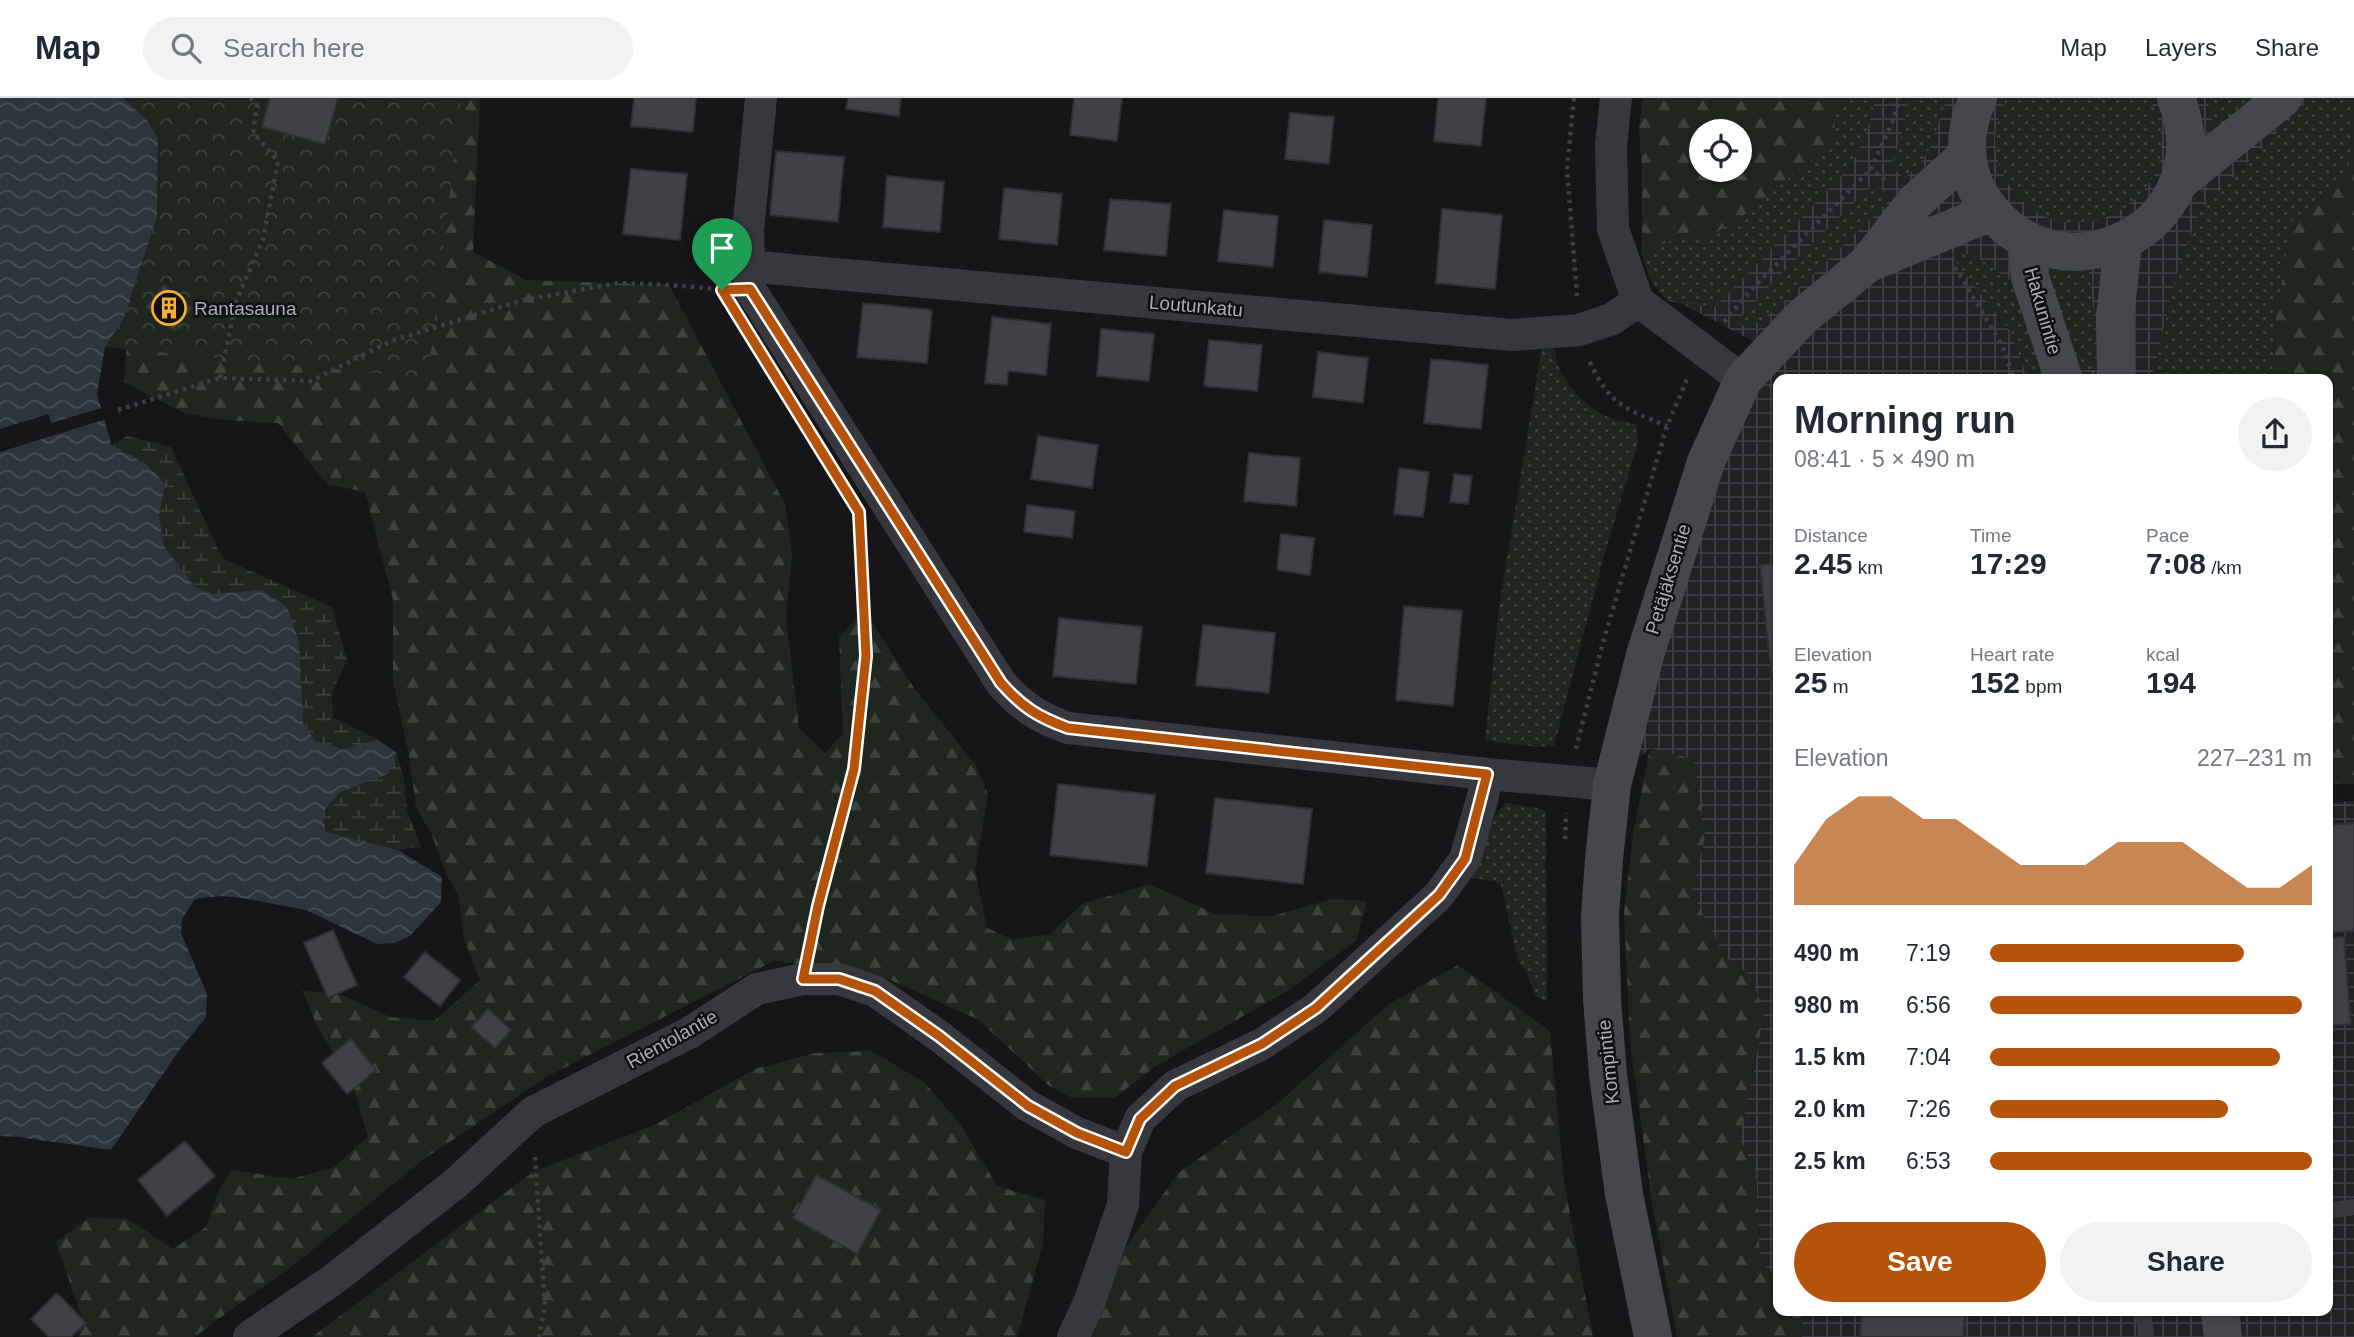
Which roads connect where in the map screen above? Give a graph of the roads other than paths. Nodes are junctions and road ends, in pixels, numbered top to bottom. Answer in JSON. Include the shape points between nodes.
{"nodes":[{"id":1,"x":761,"y":98,"type":"edge"},
{"id":2,"x":1616,"y":98,"type":"edge"},
{"id":3,"x":1978,"y":98,"type":"edge"},
{"id":4,"x":2176,"y":98,"type":"edge"},
{"id":5,"x":2283,"y":98,"type":"edge"},
{"id":6,"x":1967,"y":155,"type":"junction"},
{"id":7,"x":2179,"y":182,"type":"junction"},
{"id":8,"x":1991,"y":212,"type":"junction"},
{"id":9,"x":2027,"y":241,"type":"junction"},
{"id":10,"x":2123,"y":243,"type":"junction"},
{"id":11,"x":1867,"y":264,"type":"junction"},
{"id":12,"x":734,"y":272,"type":"junction"},
{"id":13,"x":1638,"y":301,"type":"junction"},
{"id":14,"x":2062,"y":374,"type":"edge"},
{"id":15,"x":2116,"y":374,"type":"edge"},
{"id":16,"x":1743,"y":380,"type":"junction"},
{"id":17,"x":1487,"y":774,"type":"junction"},
{"id":18,"x":1612,"y":785,"type":"junction"},
{"id":19,"x":1126,"y":1152,"type":"junction"},
{"id":20,"x":2354,"y":1207,"type":"edge"},
{"id":21,"x":2333,"y":1210,"type":"edge"},
{"id":22,"x":2144,"y":1316,"type":"edge"},
{"id":23,"x":2221,"y":1316,"type":"edge"},
{"id":24,"x":249,"y":1337,"type":"edge"},
{"id":25,"x":1073,"y":1337,"type":"edge"},
{"id":26,"x":1653,"y":1337,"type":"edge"},
{"id":27,"x":2146,"y":1337,"type":"edge"},
{"id":28,"x":2223,"y":1337,"type":"edge"}],
"edges":[{"from":1,"to":12,"type":"street","via":[[748,231]]},
{"from":2,"to":13,"type":"street","via":[[1611,145],[1613,229]]},
{"from":3,"to":6,"type":"street","via":[[1969,117]]},
{"from":4,"to":7,"type":"street","via":[[2186,150]]},
{"from":5,"to":7,"type":"street"},
{"from":6,"to":8,"type":"street","via":[[1974,185]]},
{"from":6,"to":11,"type":"street","name":"Petäjäksentie","via":[[1914,203]]},
{"from":7,"to":10,"type":"street","via":[[2166,207]]},
{"from":8,"to":9,"type":"street"},
{"from":8,"to":11,"type":"street","name":"Petäjäksentie"},
{"from":9,"to":10,"type":"street","via":[[2058,251],[2091,252]]},
{"from":9,"to":14,"type":"street","name":"Hakunintie","via":[[2029,276]]},
{"from":10,"to":15,"type":"street","via":[[2115,317]]},
{"from":11,"to":16,"type":"street","name":"Petäjäksentie","via":[[1802,317]]},
{"from":12,"to":13,"type":"street","name":"Loutunkatu","via":[[1512,335],[1579,330],[1612,319]]},
{"from":12,"to":17,"type":"street","via":[[750,289],[1001,683],[1019,703],[1068,728]]},
{"from":13,"to":16,"type":"street"},
{"from":16,"to":18,"type":"street","name":"Petäjäksentie","via":[[1706,462],[1676,552]]},
{"from":17,"to":18,"type":"street"},
{"from":17,"to":19,"type":"street","via":[[1465,859],[1439,895],[1316,1008],[1262,1044],[1175,1086],[1140,1119]]},
{"from":18,"to":26,"type":"street","name":"Kompintie","via":[[1600,917],[1603,1012],[1624,1194]]},
{"from":19,"to":24,"type":"street","name":"Rientolantie","via":[[1077,1133],[1028,1106],[875,991],[839,979],[803,979],[757,989],[689,1033],[533,1112],[456,1183],[334,1279]]},
{"from":19,"to":25,"type":"street","via":[[1123,1205]]},
{"from":20,"to":21,"type":"lane"},
{"from":22,"to":27,"type":"lane"},
{"from":23,"to":28,"type":"street"}]}
